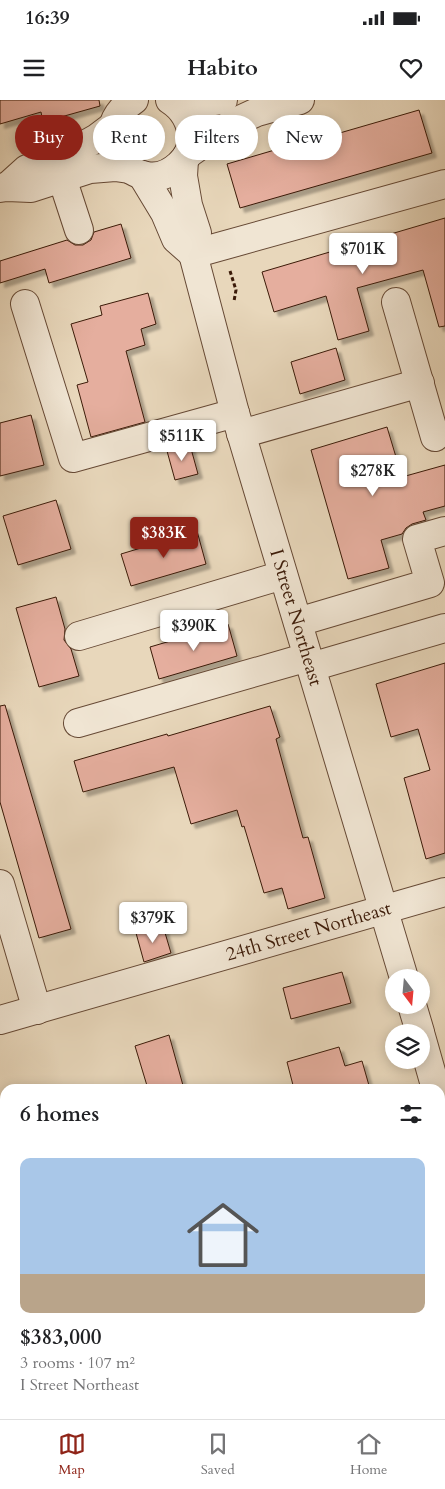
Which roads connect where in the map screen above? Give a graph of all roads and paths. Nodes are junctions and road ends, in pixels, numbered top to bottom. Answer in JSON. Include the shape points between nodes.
{"nodes":[{"id":1,"x":223,"y":100,"type":"edge"},
{"id":2,"x":300,"y":100,"type":"edge"},
{"id":3,"x":174,"y":103,"type":"edge"},
{"id":4,"x":124,"y":108,"type":"edge"},
{"id":5,"x":186,"y":115,"type":"edge"},
{"id":6,"x":250,"y":115,"type":"edge"},
{"id":7,"x":183,"y":160,"type":"edge"},
{"id":8,"x":186,"y":160,"type":"edge"},
{"id":9,"x":136,"y":172,"type":"junction"},
{"id":10,"x":62,"y":178,"type":"junction"},
{"id":11,"x":445,"y":184,"type":"edge"},
{"id":12,"x":4,"y":188,"type":"edge"},
{"id":13,"x":79,"y":230,"type":"dead end"},
{"id":14,"x":194,"y":254,"type":"junction"},
{"id":15,"x":396,"y":302,"type":"dead end"},
{"id":16,"x":26,"y":304,"type":"dead end"},
{"id":17,"x":420,"y":383,"type":"junction"},
{"id":18,"x":238,"y":423,"type":"junction"},
{"id":19,"x":436,"y":437,"type":"dead end"},
{"id":20,"x":445,"y":532,"type":"edge"},
{"id":21,"x":283,"y":575,"type":"junction"},
{"id":22,"x":298,"y":622,"type":"junction"},
{"id":23,"x":445,"y":628,"type":"edge"},
{"id":24,"x":79,"y":636,"type":"dead end"},
{"id":25,"x":310,"y":662,"type":"junction"},
{"id":26,"x":78,"y":723,"type":"dead end"},
{"id":27,"x":0,"y":884,"type":"edge"},
{"id":28,"x":445,"y":892,"type":"edge"},
{"id":29,"x":384,"y":908,"type":"junction"},
{"id":30,"x":401,"y":969,"type":"edge"},
{"id":31,"x":37,"y":1010,"type":"junction"},
{"id":32,"x":0,"y":1020,"type":"edge"},
{"id":33,"x":430,"y":1068,"type":"edge"},
{"id":34,"x":435,"y":1084,"type":"edge"}],
"edges":[{"from":1,"to":3,"type":"street"},
{"from":2,"to":6,"type":"street"},
{"from":3,"to":5,"type":"street","name":"I Street Northeast"},
{"from":4,"to":9,"type":"street","via":[[112,138],[114,150],[120,161]]},
{"from":4,"to":12,"type":"street","via":[[97,138],[27,169]]},
{"from":7,"to":9,"type":"street","via":[[165,174],[153,176]]},
{"from":8,"to":14,"type":"street","name":"I Street Northeast","via":[[183,176],[197,233]]},
{"from":9,"to":10,"type":"street","via":[[115,167],[90,169]]},
{"from":9,"to":14,"type":"street","via":[[165,213],[176,239]]},
{"from":10,"to":12,"type":"street","via":[[31,188]]},
{"from":10,"to":13,"type":"street"},
{"from":11,"to":14,"type":"street"},
{"from":14,"to":18,"type":"street","name":"I Street Northeast"},
{"from":15,"to":17,"type":"street"},
{"from":16,"to":18,"type":"street","via":[[73,458]]},
{"from":17,"to":18,"type":"street"},
{"from":17,"to":19,"type":"street"},
{"from":18,"to":21,"type":"street","name":"I Street Northeast"},
{"from":20,"to":22,"type":"street","via":[[417,539],[430,583]]},
{"from":21,"to":22,"type":"street","name":"I Street Northeast"},
{"from":21,"to":24,"type":"street"},
{"from":22,"to":25,"type":"street","name":"I Street Northeast"},
{"from":23,"to":25,"type":"street"},
{"from":25,"to":26,"type":"street"},
{"from":25,"to":29,"type":"street","name":"I Street Northeast"},
{"from":27,"to":31,"type":"street"},
{"from":28,"to":29,"type":"street","name":"24th Street Northeast"},
{"from":29,"to":30,"type":"street","name":"I Street Northeast"},
{"from":29,"to":31,"type":"street","name":"24th Street Northeast"},
{"from":31,"to":32,"type":"street","name":"24th Street Northeast"},
{"from":33,"to":34,"type":"street"}]}
